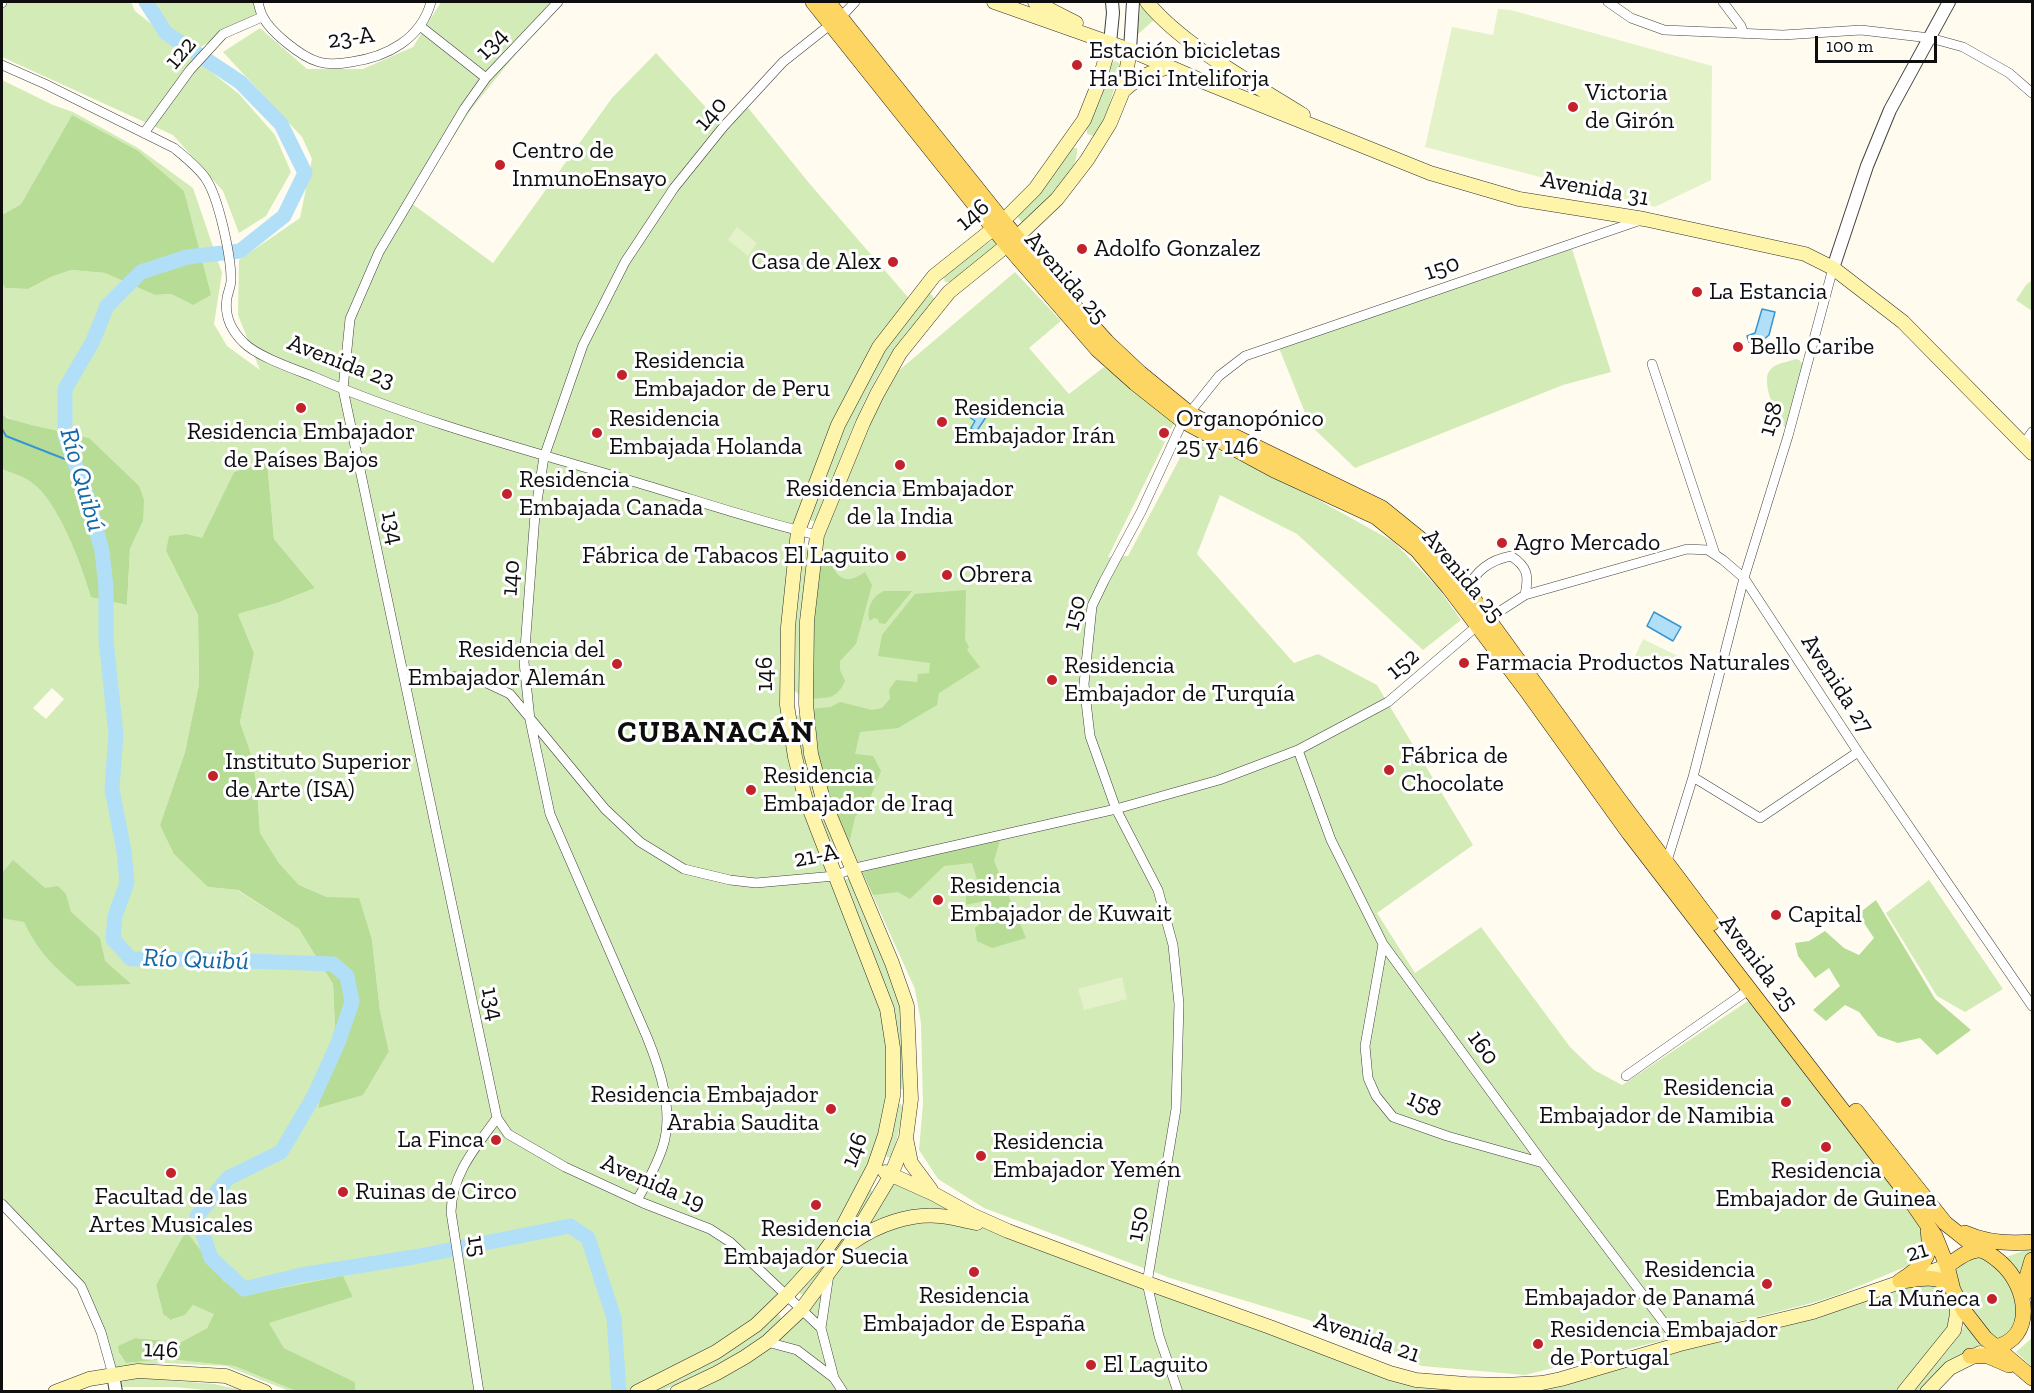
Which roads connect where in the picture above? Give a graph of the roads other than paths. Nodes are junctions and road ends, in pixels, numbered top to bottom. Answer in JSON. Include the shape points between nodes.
{"nodes":[{"id":1,"x":258,"y":2,"type":"edge"},
{"id":2,"x":431,"y":2,"type":"edge"},
{"id":3,"x":558,"y":2,"type":"edge"},
{"id":4,"x":813,"y":2,"type":"edge"},
{"id":5,"x":828,"y":2,"type":"edge"},
{"id":6,"x":855,"y":2,"type":"edge"},
{"id":7,"x":994,"y":2,"type":"edge"},
{"id":8,"x":1035,"y":2,"type":"edge"},
{"id":9,"x":1112,"y":2,"type":"edge"},
{"id":10,"x":1133,"y":2,"type":"edge"},
{"id":11,"x":1147,"y":2,"type":"edge"},
{"id":12,"x":1608,"y":2,"type":"edge"},
{"id":13,"x":1723,"y":2,"type":"edge"},
{"id":14,"x":1949,"y":2,"type":"edge"},
{"id":15,"x":262,"y":17,"type":"junction"},
{"id":16,"x":836,"y":20,"type":"junction"},
{"id":17,"x":420,"y":26,"type":"junction"},
{"id":18,"x":1744,"y":34,"type":"junction"},
{"id":19,"x":1930,"y":38,"type":"junction"},
{"id":20,"x":1105,"y":41,"type":"junction"},
{"id":21,"x":1130,"y":50,"type":"junction"},
{"id":22,"x":2,"y":65,"type":"edge"},
{"id":23,"x":1169,"y":67,"type":"junction"},
{"id":24,"x":486,"y":78,"type":"junction"},
{"id":25,"x":1123,"y":91,"type":"junction"},
{"id":26,"x":2032,"y":93,"type":"edge"},
{"id":27,"x":144,"y":132,"type":"junction"},
{"id":28,"x":1332,"y":134,"type":"junction"},
{"id":29,"x":1068,"y":143,"type":"junction"},
{"id":30,"x":1087,"y":159,"type":"junction"},
{"id":31,"x":1644,"y":219,"type":"junction"},
{"id":32,"x":998,"y":225,"type":"junction"},
{"id":33,"x":1012,"y":241,"type":"junction"},
{"id":34,"x":1833,"y":268,"type":"junction"},
{"id":35,"x":934,"y":276,"type":"junction"},
{"id":36,"x":950,"y":292,"type":"junction"},
{"id":37,"x":1652,"y":364,"type":"dead end"},
{"id":38,"x":343,"y":390,"type":"junction"},
{"id":39,"x":1186,"y":417,"type":"junction"},
{"id":40,"x":2032,"y":432,"type":"edge"},
{"id":41,"x":2028,"y":449,"type":"edge"},
{"id":42,"x":544,"y":457,"type":"junction"},
{"id":43,"x":798,"y":531,"type":"junction"},
{"id":44,"x":818,"y":536,"type":"junction"},
{"id":45,"x":1715,"y":554,"type":"junction"},
{"id":46,"x":1744,"y":578,"type":"junction"},
{"id":47,"x":1466,"y":590,"type":"junction"},
{"id":48,"x":1525,"y":595,"type":"junction"},
{"id":49,"x":1483,"y":622,"type":"junction"},
{"id":50,"x":405,"y":683,"type":"junction"},
{"id":51,"x":806,"y":704,"type":"junction"},
{"id":52,"x":787,"y":705,"type":"junction"},
{"id":53,"x":530,"y":720,"type":"junction"},
{"id":54,"x":1298,"y":750,"type":"junction"},
{"id":55,"x":1858,"y":752,"type":"junction"},
{"id":56,"x":1693,"y":777,"type":"junction"},
{"id":57,"x":1116,"y":809,"type":"junction"},
{"id":58,"x":1667,"y":861,"type":"junction"},
{"id":59,"x":851,"y":869,"type":"junction"},
{"id":60,"x":835,"y":876,"type":"junction"},
{"id":61,"x":1383,"y":944,"type":"junction"},
{"id":62,"x":1750,"y":989,"type":"junction"},
{"id":63,"x":2032,"y":1006,"type":"edge"},
{"id":64,"x":1626,"y":1076,"type":"dead end"},
{"id":65,"x":893,"y":1096,"type":"junction"},
{"id":66,"x":911,"y":1099,"type":"junction"},
{"id":67,"x":497,"y":1118,"type":"junction"},
{"id":68,"x":906,"y":1138,"type":"junction"},
{"id":69,"x":1543,"y":1163,"type":"junction"},
{"id":70,"x":874,"y":1167,"type":"junction"},
{"id":71,"x":891,"y":1174,"type":"junction"},
{"id":72,"x":934,"y":1194,"type":"junction"},
{"id":73,"x":637,"y":1200,"type":"junction"},
{"id":74,"x":2,"y":1204,"type":"edge"},
{"id":75,"x":1925,"y":1220,"type":"junction"},
{"id":76,"x":1945,"y":1223,"type":"junction"},
{"id":77,"x":1008,"y":1231,"type":"junction"},
{"id":78,"x":2032,"y":1243,"type":"edge"},
{"id":79,"x":849,"y":1245,"type":"junction"},
{"id":80,"x":1984,"y":1252,"type":"junction"},
{"id":81,"x":2032,"y":1260,"type":"edge"},
{"id":82,"x":1947,"y":1266,"type":"junction"},
{"id":83,"x":829,"y":1274,"type":"junction"},
{"id":84,"x":1900,"y":1281,"type":"junction"},
{"id":85,"x":1147,"y":1283,"type":"junction"},
{"id":86,"x":2025,"y":1293,"type":"junction"},
{"id":87,"x":1954,"y":1294,"type":"junction"},
{"id":88,"x":787,"y":1295,"type":"junction"},
{"id":89,"x":801,"y":1310,"type":"junction"},
{"id":90,"x":2032,"y":1311,"type":"edge"},
{"id":91,"x":821,"y":1328,"type":"junction"},
{"id":92,"x":768,"y":1342,"type":"junction"},
{"id":93,"x":1680,"y":1344,"type":"junction"},
{"id":94,"x":1995,"y":1347,"type":"junction"},
{"id":95,"x":826,"y":1351,"type":"junction"},
{"id":96,"x":1970,"y":1356,"type":"junction"},
{"id":97,"x":814,"y":1362,"type":"junction"},
{"id":98,"x":113,"y":1375,"type":"junction"},
{"id":99,"x":2030,"y":1376,"type":"edge"},
{"id":100,"x":834,"y":1378,"type":"junction"},
{"id":101,"x":678,"y":1391,"type":"edge"},
{"id":102,"x":55,"y":1392,"type":"edge"},
{"id":103,"x":116,"y":1392,"type":"edge"},
{"id":104,"x":265,"y":1392,"type":"edge"},
{"id":105,"x":479,"y":1392,"type":"edge"},
{"id":106,"x":637,"y":1392,"type":"edge"},
{"id":107,"x":843,"y":1392,"type":"edge"},
{"id":108,"x":1178,"y":1392,"type":"edge"},
{"id":109,"x":1904,"y":1392,"type":"edge"},
{"id":110,"x":1927,"y":1392,"type":"edge"}],
"edges":[{"from":1,"to":15,"type":"street","name":"23-A"},
{"from":2,"to":17,"type":"street"},
{"from":3,"to":24,"type":"street","name":"134"},
{"from":4,"to":16,"type":"main road","name":"Avenida 25"},
{"from":5,"to":16,"type":"main road","name":"Avenida 25"},
{"from":6,"to":16,"type":"street","name":"140"},
{"from":7,"to":20,"type":"main road","name":"Avenida 31"},
{"from":8,"to":20,"type":"main road","name":"Avenida 31"},
{"from":9,"to":20,"type":"street","name":"146"},
{"from":10,"to":21,"type":"street","name":"146"},
{"from":11,"to":28,"type":"main road","via":[[1176,31],[1233,72]]},
{"from":12,"to":18,"type":"street","via":[[1631,18],[1664,30]]},
{"from":13,"to":18,"type":"street"},
{"from":14,"to":19,"type":"street","name":"158"},
{"from":15,"to":17,"type":"street","name":"23-A","via":[[301,54],[335,64],[375,58],[407,40]]},
{"from":15,"to":27,"type":"street","name":"122","via":[[223,34],[190,70]]},
{"from":16,"to":32,"type":"main road","name":"Avenida 25"},
{"from":16,"to":42,"type":"street","name":"140","via":[[783,62],[674,188],[626,262],[582,345]]},
{"from":17,"to":24,"type":"street"},
{"from":18,"to":19,"type":"street","via":[[1861,30]]},
{"from":19,"to":26,"type":"street","via":[[1963,47],[2009,73]]},
{"from":19,"to":34,"type":"street","name":"158","via":[[1886,119]]},
{"from":20,"to":21,"type":"main road","name":"Avenida 31"},
{"from":20,"to":29,"type":"main road","name":"146","via":[[1098,85],[1084,120]]},
{"from":21,"to":23,"type":"main road","name":"Avenida 31"},
{"from":21,"to":25,"type":"main road","name":"146"},
{"from":22,"to":27,"type":"street","name":"Avenida 23"},
{"from":23,"to":25,"type":"main road","via":[[1149,72]]},
{"from":23,"to":28,"type":"main road","name":"Avenida 31"},
{"from":24,"to":38,"type":"street","name":"134","via":[[379,252],[350,319]]},
{"from":25,"to":30,"type":"main road","name":"146","via":[[1110,123]]},
{"from":27,"to":38,"type":"street","name":"Avenida 23","via":[[190,160],[206,180],[229,260],[228,323],[244,344]]},
{"from":28,"to":31,"type":"main road","name":"Avenida 31","via":[[1430,173],[1519,199]]},
{"from":29,"to":30,"type":"main road","via":[[1076,140],[1083,144]]},
{"from":29,"to":32,"type":"main road","name":"146","via":[[1035,189]]},
{"from":30,"to":33,"type":"main road","name":"146","via":[[1057,199]]},
{"from":31,"to":34,"type":"main road","name":"Avenida 31","via":[[1805,254]]},
{"from":31,"to":39,"type":"street","name":"150","via":[[1245,356],[1220,376]]},
{"from":32,"to":33,"type":"main road","name":"Avenida 25"},
{"from":32,"to":35,"type":"main road","name":"146"},
{"from":33,"to":36,"type":"main road","name":"146"},
{"from":33,"to":39,"type":"main road","name":"Avenida 25","via":[[1098,350],[1135,383]]},
{"from":34,"to":41,"type":"main road","name":"Avenida 31","via":[[1903,322]]},
{"from":34,"to":46,"type":"street","name":"158","via":[[1788,436]]},
{"from":35,"to":36,"type":"main road","via":[[937,288]]},
{"from":35,"to":43,"type":"main road","name":"146","via":[[879,347],[838,425]]},
{"from":36,"to":44,"type":"main road","name":"146","via":[[900,353],[877,394]]},
{"from":37,"to":45,"type":"street"},
{"from":38,"to":42,"type":"street","name":"Avenida 23"},
{"from":38,"to":50,"type":"street","name":"134"},
{"from":39,"to":47,"type":"main road","name":"Avenida 25","via":[[1382,508],[1424,542]]},
{"from":39,"to":49,"type":"main road","name":"Avenida 25","via":[[1274,470],[1376,517],[1417,550]]},
{"from":39,"to":57,"type":"street","name":"150","via":[[1092,606],[1084,696],[1090,736]]},
{"from":40,"to":41,"type":"street"},
{"from":42,"to":43,"type":"street","name":"Avenida 23"},
{"from":42,"to":53,"type":"street","name":"140","via":[[535,514],[524,662]]},
{"from":43,"to":44,"type":"street","name":"Avenida 23"},
{"from":43,"to":52,"type":"main road","name":"146","via":[[788,627]]},
{"from":44,"to":51,"type":"main road","name":"146","via":[[807,621]]},
{"from":45,"to":46,"type":"street","name":"Avenida 27"},
{"from":45,"to":48,"type":"street","name":"152","via":[[1687,549]]},
{"from":46,"to":55,"type":"street","name":"Avenida 27"},
{"from":46,"to":56,"type":"street","name":"158"},
{"from":47,"to":48,"type":"street","via":[[1487,564],[1511,556],[1522,564],[1528,579]]},
{"from":47,"to":49,"type":"main road","name":"Avenida 25"},
{"from":48,"to":49,"type":"street","name":"152"},
{"from":49,"to":54,"type":"street","name":"152","via":[[1388,702]]},
{"from":49,"to":58,"type":"main road","name":"Avenida 25"},
{"from":49,"to":62,"type":"main road","name":"Avenida 25","via":[[1629,833]]},
{"from":50,"to":53,"type":"street","name":"21-A","via":[[447,676],[478,679],[510,694]]},
{"from":50,"to":67,"type":"street","name":"134"},
{"from":51,"to":52,"type":"main road"},
{"from":51,"to":59,"type":"main road","name":"146","via":[[811,754],[823,799]]},
{"from":52,"to":60,"type":"main road","name":"146","via":[[805,797]]},
{"from":53,"to":60,"type":"street","name":"21-A","via":[[605,809],[640,842],[684,869],[756,883]]},
{"from":53,"to":73,"type":"street","name":"140","via":[[550,814],[647,1037],[664,1091],[664,1144]]},
{"from":54,"to":57,"type":"street","name":"21-A","via":[[1220,780]]},
{"from":54,"to":61,"type":"street","name":"160","via":[[1331,840]]},
{"from":55,"to":56,"type":"street","via":[[1760,818]]},
{"from":55,"to":63,"type":"street","name":"Avenida 27"},
{"from":56,"to":58,"type":"street","name":"158"},
{"from":57,"to":59,"type":"street","name":"21-A"},
{"from":57,"to":85,"type":"street","name":"150","via":[[1158,890],[1173,945],[1179,1004],[1176,1109]]},
{"from":58,"to":76,"type":"main road","name":"Avenida 25","via":[[1841,1093]]},
{"from":59,"to":60,"type":"street","name":"21-A"},
{"from":59,"to":66,"type":"main road","name":"146","via":[[908,1006]]},
{"from":60,"to":65,"type":"main road","name":"146","via":[[887,1009],[893,1048]]},
{"from":61,"to":69,"type":"street","name":"160"},
{"from":61,"to":69,"type":"street","name":"158","via":[[1365,1046],[1368,1078],[1376,1096],[1394,1117]]},
{"from":62,"to":64,"type":"street"},
{"from":62,"to":75,"type":"main road","name":"Avenida 25"},
{"from":65,"to":66,"type":"main road"},
{"from":65,"to":70,"type":"main road","name":"146"},
{"from":66,"to":68,"type":"main road","name":"146"},
{"from":67,"to":73,"type":"street","name":"Avenida 19","via":[[508,1134],[565,1167]]},
{"from":67,"to":105,"type":"street","name":"15","via":[[468,1156],[452,1196]]},
{"from":68,"to":71,"type":"main road","name":"146"},
{"from":68,"to":72,"type":"main road","via":[[911,1162]]},
{"from":69,"to":93,"type":"street","name":"160"},
{"from":70,"to":71,"type":"main road","name":"Avenida 21"},
{"from":70,"to":88,"type":"main road","name":"146","via":[[843,1226]]},
{"from":71,"to":72,"type":"main road","name":"Avenida 21"},
{"from":71,"to":79,"type":"main road","name":"146"},
{"from":72,"to":77,"type":"main road","name":"Avenida 21"},
{"from":73,"to":88,"type":"street","name":"Avenida 19","via":[[710,1229],[730,1242]]},
{"from":74,"to":98,"type":"street","via":[[81,1286],[101,1332]]},
{"from":75,"to":82,"type":"main road","name":"Avenida 25"},
{"from":75,"to":84,"type":"main road","via":[[1928,1254],[1919,1268]]},
{"from":76,"to":78,"type":"main road","via":[[1989,1241]]},
{"from":76,"to":80,"type":"main road","name":"Avenida 25"},
{"from":77,"to":79,"type":"main road","via":[[951,1217],[926,1216],[874,1229]]},
{"from":77,"to":85,"type":"main road","name":"Avenida 21"},
{"from":78,"to":80,"type":"main road"},
{"from":79,"to":83,"type":"main road","name":"146"},
{"from":80,"to":82,"type":"main road","via":[[1961,1256]]},
{"from":80,"to":86,"type":"main road","name":"Avenida 25","via":[[2010,1271]]},
{"from":81,"to":86,"type":"main road"},
{"from":82,"to":84,"type":"main road","name":"21"},
{"from":82,"to":87,"type":"main road","name":"Avenida 25"},
{"from":83,"to":89,"type":"main road","name":"146"},
{"from":83,"to":91,"type":"street"},
{"from":84,"to":87,"type":"main road","via":[[1940,1280],[1949,1284]]},
{"from":84,"to":93,"type":"main road","name":"Avenida 21","via":[[1813,1312]]},
{"from":85,"to":93,"type":"main road","name":"Avenida 21","via":[[1416,1380],[1542,1383]]},
{"from":85,"to":108,"type":"street","name":"150"},
{"from":86,"to":90,"type":"main road"},
{"from":87,"to":94,"type":"main road"},
{"from":87,"to":109,"type":"main road","via":[[1958,1314],[1954,1330]]},
{"from":88,"to":89,"type":"street","name":"Avenida 19"},
{"from":88,"to":106,"type":"main road","name":"146","via":[[756,1325],[716,1352]]},
{"from":89,"to":91,"type":"street"},
{"from":89,"to":92,"type":"main road","name":"146"},
{"from":90,"to":94,"type":"main road","via":[[2025,1335],[2006,1346]]},
{"from":91,"to":95,"type":"street"},
{"from":92,"to":97,"type":"street","via":[[797,1350]]},
{"from":92,"to":101,"type":"main road","name":"146"},
{"from":94,"to":96,"type":"main road"},
{"from":94,"to":99,"type":"main road"},
{"from":95,"to":97,"type":"street"},
{"from":95,"to":100,"type":"street"},
{"from":96,"to":99,"type":"main road","via":[[1988,1356]]},
{"from":96,"to":110,"type":"main road","via":[[1950,1368]]},
{"from":97,"to":100,"type":"street"},
{"from":98,"to":102,"type":"main road","name":"146"},
{"from":98,"to":103,"type":"street"},
{"from":98,"to":104,"type":"main road","name":"146","via":[[138,1371],[226,1376]]},
{"from":100,"to":107,"type":"street"}]}
